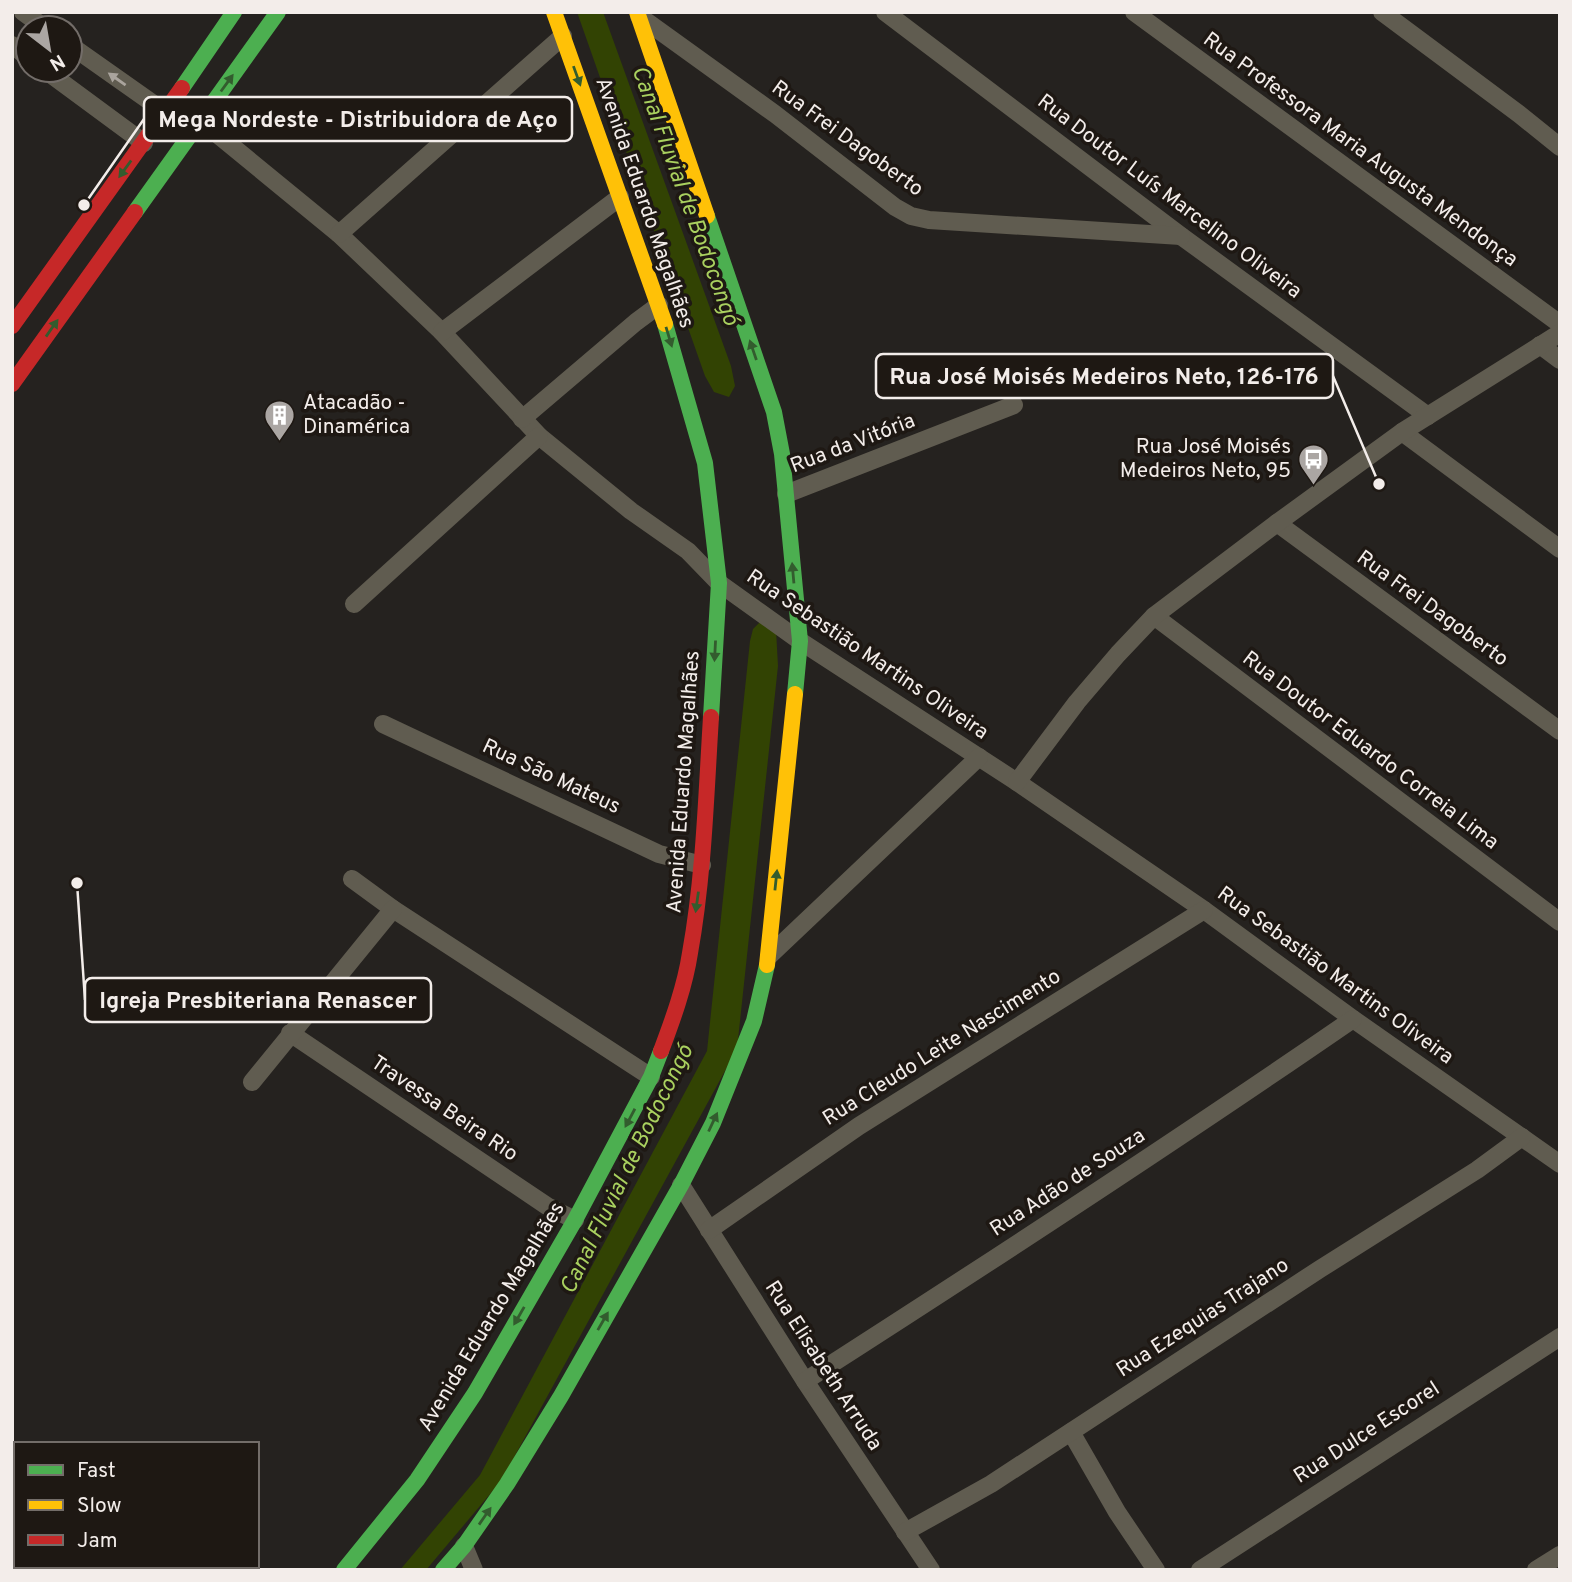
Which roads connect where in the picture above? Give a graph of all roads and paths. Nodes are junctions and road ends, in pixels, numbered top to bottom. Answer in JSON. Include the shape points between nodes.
{"nodes":[{"id":1,"x":234,"y":12,"type":"edge"},
{"id":2,"x":278,"y":12,"type":"edge"},
{"id":3,"x":554,"y":12,"type":"edge"},
{"id":4,"x":885,"y":12,"type":"edge"},
{"id":5,"x":1134,"y":12,"type":"edge"},
{"id":6,"x":1382,"y":12,"type":"edge"},
{"id":7,"x":637,"y":14,"type":"edge"},
{"id":8,"x":563,"y":36,"type":"junction"},
{"id":9,"x":84,"y":56,"type":"edge"},
{"id":10,"x":64,"y":84,"type":"edge"},
{"id":11,"x":165,"y":112,"type":"junction"},
{"id":12,"x":200,"y":120,"type":"junction"},
{"id":13,"x":144,"y":143,"type":"junction"},
{"id":14,"x":1560,"y":146,"type":"edge"},
{"id":15,"x":620,"y":197,"type":"junction"},
{"id":16,"x":339,"y":234,"type":"junction"},
{"id":17,"x":1181,"y":236,"type":"junction"},
{"id":18,"x":659,"y":305,"type":"junction"},
{"id":19,"x":1560,"y":324,"type":"edge"},
{"id":20,"x":12,"y":326,"type":"edge"},
{"id":21,"x":442,"y":332,"type":"junction"},
{"id":22,"x":1560,"y":333,"type":"edge"},
{"id":23,"x":1540,"y":345,"type":"junction"},
{"id":24,"x":1560,"y":360,"type":"edge"},
{"id":25,"x":12,"y":384,"type":"edge"},
{"id":26,"x":1014,"y":405,"type":"dead end"},
{"id":27,"x":1427,"y":416,"type":"junction"},
{"id":28,"x":522,"y":419,"type":"junction"},
{"id":29,"x":1402,"y":432,"type":"junction"},
{"id":30,"x":539,"y":436,"type":"junction"},
{"id":31,"x":786,"y":494,"type":"junction"},
{"id":32,"x":1277,"y":523,"type":"junction"},
{"id":33,"x":1560,"y":549,"type":"edge"},
{"id":34,"x":719,"y":583,"type":"junction"},
{"id":35,"x":354,"y":604,"type":"dead end"},
{"id":36,"x":1154,"y":616,"type":"junction"},
{"id":37,"x":800,"y":640,"type":"junction"},
{"id":38,"x":383,"y":724,"type":"dead end"},
{"id":39,"x":1560,"y":732,"type":"edge"},
{"id":40,"x":979,"y":757,"type":"junction"},
{"id":41,"x":1017,"y":782,"type":"junction"},
{"id":42,"x":702,"y":864,"type":"junction"},
{"id":43,"x":352,"y":879,"type":"dead end"},
{"id":44,"x":393,"y":909,"type":"junction"},
{"id":45,"x":1204,"y":910,"type":"junction"},
{"id":46,"x":1560,"y":922,"type":"edge"},
{"id":47,"x":769,"y":956,"type":"junction"},
{"id":48,"x":1353,"y":1019,"type":"junction"},
{"id":49,"x":290,"y":1033,"type":"junction"},
{"id":50,"x":652,"y":1077,"type":"junction"},
{"id":51,"x":252,"y":1082,"type":"dead end"},
{"id":52,"x":1522,"y":1137,"type":"junction"},
{"id":53,"x":1560,"y":1164,"type":"edge"},
{"id":54,"x":681,"y":1185,"type":"junction"},
{"id":55,"x":575,"y":1220,"type":"junction"},
{"id":56,"x":709,"y":1230,"type":"junction"},
{"id":57,"x":1560,"y":1337,"type":"edge"},
{"id":58,"x":805,"y":1381,"type":"junction"},
{"id":59,"x":1071,"y":1432,"type":"junction"},
{"id":60,"x":905,"y":1532,"type":"junction"},
{"id":61,"x":464,"y":1546,"type":"junction"},
{"id":62,"x":1560,"y":1555,"type":"edge"},
{"id":63,"x":344,"y":1570,"type":"edge"},
{"id":64,"x":443,"y":1570,"type":"edge"},
{"id":65,"x":474,"y":1570,"type":"edge"},
{"id":66,"x":931,"y":1570,"type":"edge"},
{"id":67,"x":1156,"y":1570,"type":"edge"},
{"id":68,"x":1200,"y":1570,"type":"edge"},
{"id":69,"x":1536,"y":1570,"type":"edge"}],
"edges":[{"from":1,"to":11,"type":"main road"},
{"from":12,"to":2,"type":"main road","one_way":true},
{"from":3,"to":8,"type":"main road","name":"Avenida Eduardo Magalhães"},
{"from":4,"to":17,"type":"street","name":"Rua Doutor Luís Marcelino Oliveira"},
{"from":5,"to":19,"type":"street","name":"Rua Professora Maria Augusta Mendonça"},
{"from":6,"to":14,"type":"street"},
{"from":7,"to":17,"type":"street","name":"Rua Frei Dagoberto","via":[[911,216]]},
{"from":31,"to":7,"type":"main road","one_way":true,"via":[[774,412]]},
{"from":8,"to":15,"type":"main road","name":"Avenida Eduardo Magalhães","one_way":true},
{"from":8,"to":16,"type":"street"},
{"from":11,"to":9,"type":"street","one_way":true},
{"from":10,"to":13,"type":"street"},
{"from":11,"to":13,"type":"main road"},
{"from":12,"to":16,"type":"street","name":"Rua Sebastião Martins Oliveira"},
{"from":25,"to":12,"type":"main road","one_way":true},
{"from":13,"to":20,"type":"main road","one_way":true},
{"from":15,"to":18,"type":"main road","name":"Avenida Eduardo Magalhães"},
{"from":15,"to":21,"type":"street"},
{"from":16,"to":21,"type":"street","name":"Rua Sebastião Martins Oliveira"},
{"from":17,"to":27,"type":"street","name":"Rua Doutor Luís Marcelino Oliveira"},
{"from":18,"to":28,"type":"street"},
{"from":18,"to":34,"type":"main road","name":"Avenida Eduardo Magalhães","one_way":true,"via":[[705,463]]},
{"from":21,"to":28,"type":"street","name":"Rua Sebastião Martins Oliveira"},
{"from":22,"to":23,"type":"street"},
{"from":23,"to":24,"type":"street"},
{"from":23,"to":27,"type":"street"},
{"from":26,"to":31,"type":"street","name":"Rua da Vitória"},
{"from":27,"to":29,"type":"street"},
{"from":28,"to":30,"type":"street","name":"Rua Sebastião Martins Oliveira"},
{"from":29,"to":32,"type":"street"},
{"from":29,"to":33,"type":"street"},
{"from":30,"to":34,"type":"street","name":"Rua Sebastião Martins Oliveira","via":[[688,551]]},
{"from":30,"to":35,"type":"street"},
{"from":37,"to":31,"type":"main road","one_way":true},
{"from":32,"to":36,"type":"street"},
{"from":32,"to":39,"type":"street","name":"Rua Frei Dagoberto"},
{"from":34,"to":37,"type":"street","name":"Rua Sebastião Martins Oliveira"},
{"from":34,"to":42,"type":"main road","name":"Avenida Eduardo Magalhães","one_way":true},
{"from":36,"to":41,"type":"street","via":[[1077,702]]},
{"from":36,"to":46,"type":"street","name":"Rua Doutor Eduardo Correia Lima"},
{"from":37,"to":40,"type":"street","name":"Rua Sebastião Martins Oliveira"},
{"from":47,"to":37,"type":"main road","one_way":true},
{"from":38,"to":42,"type":"street","name":"Rua São Mateus","via":[[659,853]]},
{"from":40,"to":41,"type":"street","name":"Rua Sebastião Martins Oliveira"},
{"from":40,"to":47,"type":"street"},
{"from":41,"to":45,"type":"street","name":"Rua Sebastião Martins Oliveira"},
{"from":42,"to":50,"type":"main road","name":"Avenida Eduardo Magalhães","one_way":true,"via":[[690,954]]},
{"from":43,"to":44,"type":"street"},
{"from":44,"to":49,"type":"street"},
{"from":44,"to":50,"type":"street"},
{"from":45,"to":48,"type":"street","name":"Rua Sebastião Martins Oliveira"},
{"from":45,"to":56,"type":"street","name":"Rua Cleudo Leite Nascimento","via":[[859,1126]]},
{"from":54,"to":47,"type":"main road","one_way":true,"via":[[737,1066],[754,1021]]},
{"from":48,"to":52,"type":"street","name":"Rua Sebastião Martins Oliveira"},
{"from":48,"to":58,"type":"street","name":"Rua Adão de Souza"},
{"from":49,"to":51,"type":"street"},
{"from":49,"to":55,"type":"street","name":"Travessa Beira Rio","via":[[547,1206]]},
{"from":50,"to":55,"type":"main road","name":"Avenida Eduardo Magalhães","one_way":true},
{"from":52,"to":53,"type":"street","name":"Rua Sebastião Martins Oliveira"},
{"from":52,"to":59,"type":"street","name":"Rua Ezequias Trajano"},
{"from":54,"to":56,"type":"street","name":"Rua Elisabeth Arruda"},
{"from":61,"to":54,"type":"main road","one_way":true,"via":[[561,1396]]},
{"from":55,"to":63,"type":"main road","name":"Avenida Eduardo Magalhães","one_way":true,"via":[[475,1393],[417,1480]]},
{"from":56,"to":58,"type":"street","name":"Rua Elisabeth Arruda"},
{"from":57,"to":68,"type":"street","name":"Rua Dulce Escorel"},
{"from":58,"to":60,"type":"street","name":"Rua Elisabeth Arruda"},
{"from":59,"to":60,"type":"street","name":"Rua Ezequias Trajano"},
{"from":59,"to":67,"type":"street"},
{"from":60,"to":66,"type":"street","name":"Rua Elisabeth Arruda"},
{"from":61,"to":64,"type":"main road"},
{"from":61,"to":65,"type":"street"},
{"from":62,"to":69,"type":"street"}]}
